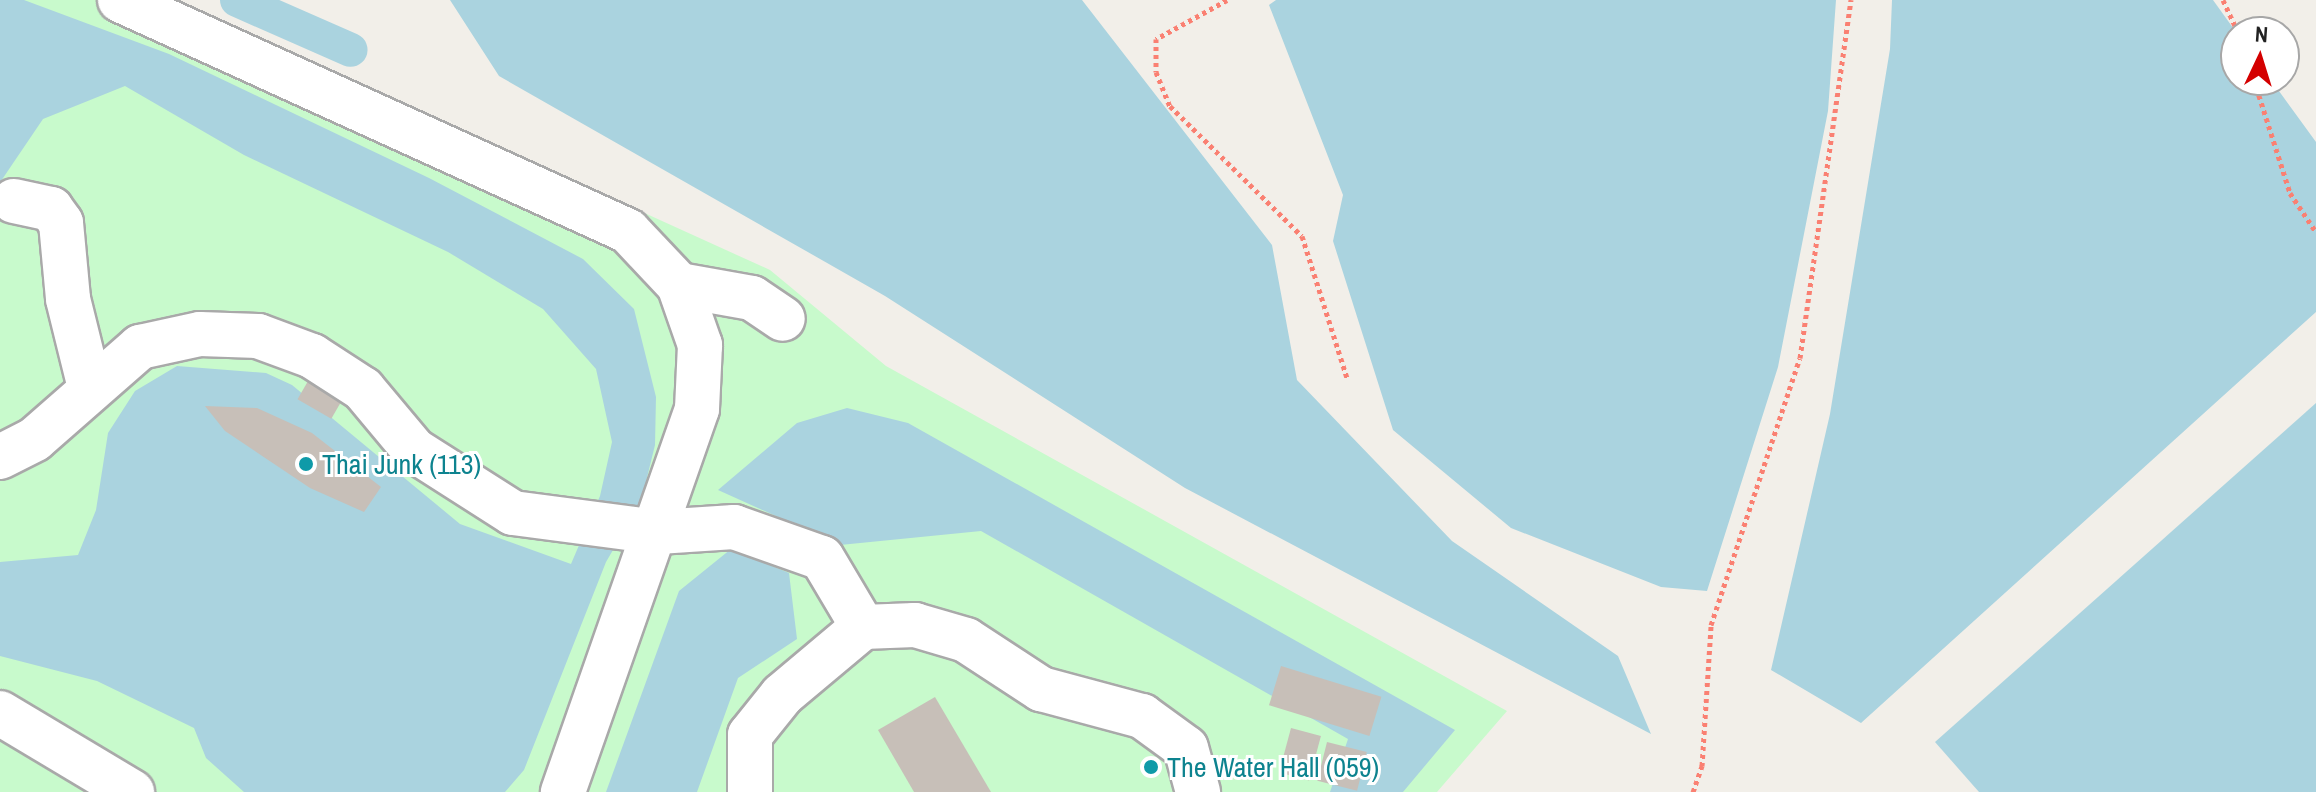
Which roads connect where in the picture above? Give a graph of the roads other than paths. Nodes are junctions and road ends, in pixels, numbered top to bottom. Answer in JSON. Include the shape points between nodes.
{"nodes":[{"id":1,"x":120,"y":0,"type":"edge"},
{"id":2,"x":14,"y":201,"type":"dead end"},
{"id":3,"x":679,"y":285,"type":"junction"},
{"id":4,"x":783,"y":319,"type":"dead end"},
{"id":5,"x":90,"y":388,"type":"junction"},
{"id":6,"x":0,"y":457,"type":"edge"},
{"id":7,"x":645,"y":531,"type":"junction"},
{"id":8,"x":863,"y":627,"type":"junction"},
{"id":9,"x":0,"y":713,"type":"edge"},
{"id":10,"x":132,"y":792,"type":"edge"},
{"id":11,"x":563,"y":792,"type":"edge"},
{"id":12,"x":750,"y":792,"type":"edge"},
{"id":13,"x":1198,"y":792,"type":"edge"}],
"edges":[{"from":1,"to":3,"type":"lane","via":[[628,231]]},
{"from":2,"to":5,"type":"lane","via":[[51,209],[61,223],[68,299]]},
{"from":3,"to":4,"type":"lane","via":[[752,298]]},
{"from":3,"to":7,"type":"lane","via":[[700,345],[697,409]]},
{"from":5,"to":6,"type":"lane","via":[[35,439]]},
{"from":5,"to":7,"type":"lane","via":[[140,347],[200,334],[258,336],[312,356],[363,389],[414,450],[513,513],[574,526]]},
{"from":7,"to":8,"type":"lane","via":[[734,527],[822,558]]},
{"from":7,"to":11,"type":"lane"},
{"from":8,"to":12,"type":"lane","via":[[823,655],[750,735]]},
{"from":8,"to":13,"type":"lane","via":[[915,625],[966,640],[1041,689],[1142,716],[1186,748]]},
{"from":9,"to":10,"type":"lane"}]}
